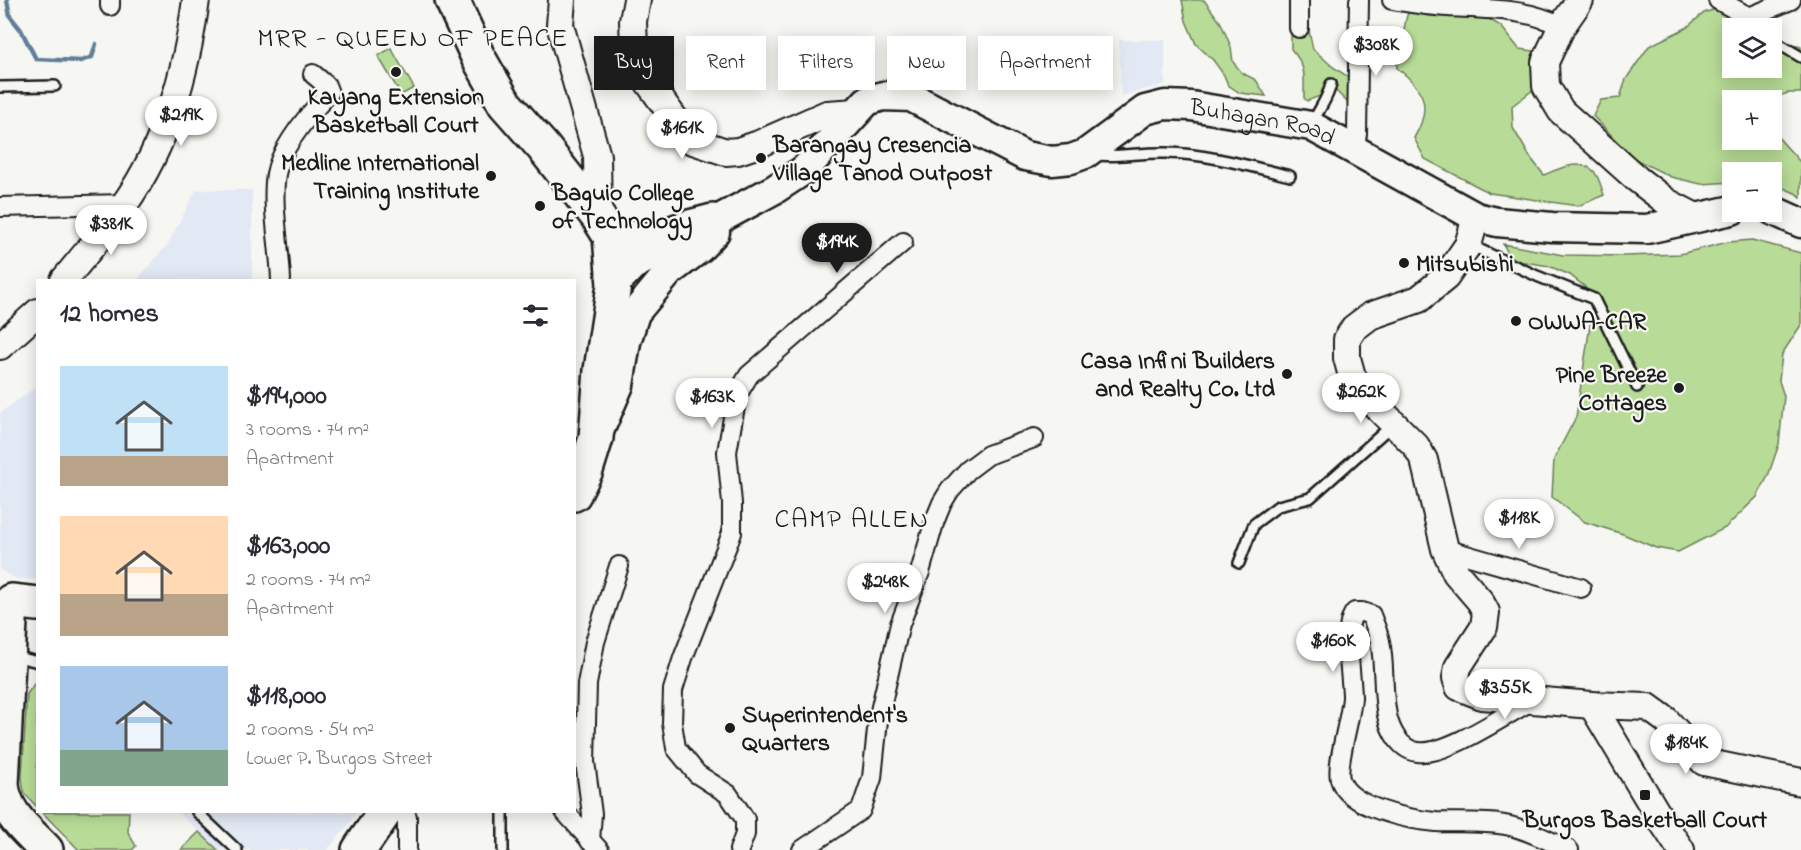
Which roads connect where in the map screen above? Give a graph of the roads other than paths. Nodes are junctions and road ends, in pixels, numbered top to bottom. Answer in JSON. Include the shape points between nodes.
{"nodes":[{"id":1,"x":196,"y":0,"type":"edge"},
{"id":2,"x":452,"y":0,"type":"edge"},
{"id":3,"x":562,"y":0,"type":"edge"},
{"id":4,"x":637,"y":0,"type":"edge"},
{"id":5,"x":1299,"y":0,"type":"edge"},
{"id":6,"x":1359,"y":0,"type":"edge"},
{"id":7,"x":1392,"y":0,"type":"edge"},
{"id":8,"x":1580,"y":0,"type":"edge"},
{"id":9,"x":1718,"y":0,"type":"edge"},
{"id":10,"x":1791,"y":0,"type":"edge"},
{"id":11,"x":1747,"y":18,"type":"edge"},
{"id":12,"x":1763,"y":18,"type":"edge"},
{"id":13,"x":1562,"y":26,"type":"junction"},
{"id":14,"x":1299,"y":28,"type":"dead end"},
{"id":15,"x":1782,"y":46,"type":"edge"},
{"id":16,"x":1801,"y":57,"type":"edge"},
{"id":17,"x":313,"y":74,"type":"dead end"},
{"id":18,"x":1331,"y":84,"type":"dead end"},
{"id":19,"x":55,"y":86,"type":"dead end"},
{"id":20,"x":0,"y":87,"type":"edge"},
{"id":21,"x":857,"y":112,"type":"junction"},
{"id":22,"x":1311,"y":126,"type":"junction"},
{"id":23,"x":1354,"y":150,"type":"junction"},
{"id":24,"x":1085,"y":154,"type":"junction"},
{"id":25,"x":1290,"y":176,"type":"dead end"},
{"id":26,"x":124,"y":204,"type":"junction"},
{"id":27,"x":0,"y":207,"type":"edge"},
{"id":28,"x":1722,"y":212,"type":"edge"},
{"id":29,"x":1782,"y":214,"type":"edge"},
{"id":30,"x":724,"y":215,"type":"junction"},
{"id":31,"x":1476,"y":217,"type":"junction"},
{"id":32,"x":1696,"y":217,"type":"junction"},
{"id":33,"x":1801,"y":223,"type":"edge"},
{"id":34,"x":604,"y":226,"type":"junction"},
{"id":35,"x":903,"y":242,"type":"dead end"},
{"id":36,"x":1468,"y":244,"type":"junction"},
{"id":37,"x":65,"y":279,"type":"edge"},
{"id":38,"x":281,"y":279,"type":"edge"},
{"id":39,"x":614,"y":285,"type":"junction"},
{"id":40,"x":36,"y":314,"type":"edge"},
{"id":41,"x":0,"y":346,"type":"edge"},
{"id":42,"x":1637,"y":387,"type":"dead end"},
{"id":43,"x":1393,"y":424,"type":"junction"},
{"id":44,"x":596,"y":438,"type":"junction"},
{"id":45,"x":1034,"y":438,"type":"dead end"},
{"id":46,"x":576,"y":490,"type":"edge"},
{"id":47,"x":1445,"y":549,"type":"junction"},
{"id":48,"x":1239,"y":563,"type":"dead end"},
{"id":49,"x":619,"y":566,"type":"dead end"},
{"id":50,"x":1581,"y":588,"type":"dead end"},
{"id":51,"x":16,"y":601,"type":"edge"},
{"id":52,"x":13,"y":660,"type":"edge"},
{"id":53,"x":1531,"y":701,"type":"junction"},
{"id":54,"x":1592,"y":705,"type":"junction"},
{"id":55,"x":2,"y":728,"type":"edge"},
{"id":56,"x":1,"y":774,"type":"edge"},
{"id":57,"x":1801,"y":782,"type":"edge"},
{"id":58,"x":198,"y":813,"type":"edge"},
{"id":59,"x":384,"y":813,"type":"edge"},
{"id":60,"x":405,"y":813,"type":"edge"},
{"id":61,"x":503,"y":813,"type":"edge"},
{"id":62,"x":566,"y":813,"type":"edge"},
{"id":63,"x":594,"y":845,"type":"edge"},
{"id":64,"x":804,"y":849,"type":"edge"},
{"id":65,"x":46,"y":850,"type":"edge"},
{"id":66,"x":237,"y":850,"type":"edge"},
{"id":67,"x":359,"y":850,"type":"edge"},
{"id":68,"x":407,"y":850,"type":"edge"},
{"id":69,"x":503,"y":850,"type":"edge"},
{"id":70,"x":739,"y":850,"type":"edge"},
{"id":71,"x":1569,"y":850,"type":"edge"},
{"id":72,"x":1681,"y":850,"type":"edge"}],
"edges":[{"from":1,"to":26,"type":"street","via":[[175,104],[158,145]]},
{"from":2,"to":34,"type":"highway","via":[[505,104]]},
{"from":3,"to":34,"type":"street","via":[[560,25],[597,156]]},
{"from":4,"to":21,"type":"street","via":[[634,49],[643,75],[690,140],[726,152],[738,151],[827,114]]},
{"from":5,"to":14,"type":"street"},
{"from":6,"to":23,"type":"street"},
{"from":7,"to":13,"type":"street","via":[[1519,12]]},
{"from":8,"to":13,"type":"street"},
{"from":9,"to":11,"type":"street"},
{"from":10,"to":12,"type":"street"},
{"from":13,"to":32,"type":"street","via":[[1545,62],[1546,86],[1561,111],[1637,179],[1667,202]]},
{"from":15,"to":16,"type":"lane"},
{"from":17,"to":38,"type":"street","via":[[329,93],[296,132],[276,172]]},
{"from":18,"to":22,"type":"lane"},
{"from":19,"to":20,"type":"lane"},
{"from":21,"to":24,"type":"main road","name":"Buhagan Road","via":[[867,101],[883,96],[911,97],[1025,156],[1052,161]]},
{"from":21,"to":30,"type":"main road","name":"Buhagan Road","via":[[804,170]]},
{"from":22,"to":23,"type":"main road","name":"Buhagan Road"},
{"from":22,"to":24,"type":"main road","name":"Buhagan Road","via":[[1165,105],[1145,110]]},
{"from":23,"to":31,"type":"main road","name":"Buhagan Road"},
{"from":24,"to":25,"type":"lane","via":[[1207,155]]},
{"from":26,"to":27,"type":"street"},
{"from":26,"to":37,"type":"street"},
{"from":28,"to":32,"type":"main road","name":"Buhagan Road"},
{"from":29,"to":33,"type":"main road"},
{"from":30,"to":34,"type":"highway","via":[[652,240]]},
{"from":30,"to":39,"type":"main road","name":"Buhagan Road","via":[[632,266]]},
{"from":30,"to":44,"type":"main road","name":"Buhagan Road","via":[[699,249],[669,272],[635,313],[619,385]]},
{"from":31,"to":32,"type":"main road","name":"Buhagan Road","via":[[1552,228],[1647,230]]},
{"from":31,"to":36,"type":"street"},
{"from":34,"to":39,"type":"highway"},
{"from":35,"to":70,"type":"street","via":[[749,375],[737,396],[727,452],[732,534],[683,658],[673,690],[672,723],[676,748],[697,774],[728,794],[745,819]]},
{"from":36,"to":42,"type":"lane","via":[[1594,299]]},
{"from":36,"to":43,"type":"street","via":[[1446,278],[1419,299],[1370,316],[1347,339],[1352,376]]},
{"from":39,"to":44,"type":"highway"},
{"from":40,"to":41,"type":"street"},
{"from":43,"to":47,"type":"street","via":[[1416,446],[1424,460]]},
{"from":43,"to":48,"type":"lane","via":[[1310,498],[1278,506],[1254,524]]},
{"from":44,"to":46,"type":"highway"},
{"from":45,"to":64,"type":"street","via":[[988,455],[968,470],[942,503],[900,624],[878,720],[872,778],[861,810]]},
{"from":47,"to":50,"type":"street"},
{"from":47,"to":53,"type":"street","via":[[1456,573],[1486,612],[1484,627],[1458,667],[1459,687],[1482,696]]},
{"from":49,"to":63,"type":"street","via":[[595,642],[587,684],[585,762]]},
{"from":51,"to":52,"type":"highway"},
{"from":52,"to":55,"type":"highway"},
{"from":53,"to":54,"type":"street"},
{"from":53,"to":71,"type":"street","via":[[1449,746],[1417,752],[1404,746],[1392,732],[1387,714],[1380,640],[1371,615],[1355,612],[1350,618],[1349,636],[1352,699],[1340,779],[1351,796],[1366,806],[1436,822],[1508,825]]},
{"from":54,"to":57,"type":"street","via":[[1648,707],[1666,720],[1704,762]]},
{"from":54,"to":72,"type":"street"},
{"from":55,"to":56,"type":"highway"},
{"from":56,"to":65,"type":"highway","via":[[3,797],[11,813]]},
{"from":58,"to":66,"type":"lane"},
{"from":59,"to":67,"type":"highway"},
{"from":60,"to":68,"type":"street"},
{"from":61,"to":69,"type":"lane"},
{"from":62,"to":63,"type":"street"}]}
